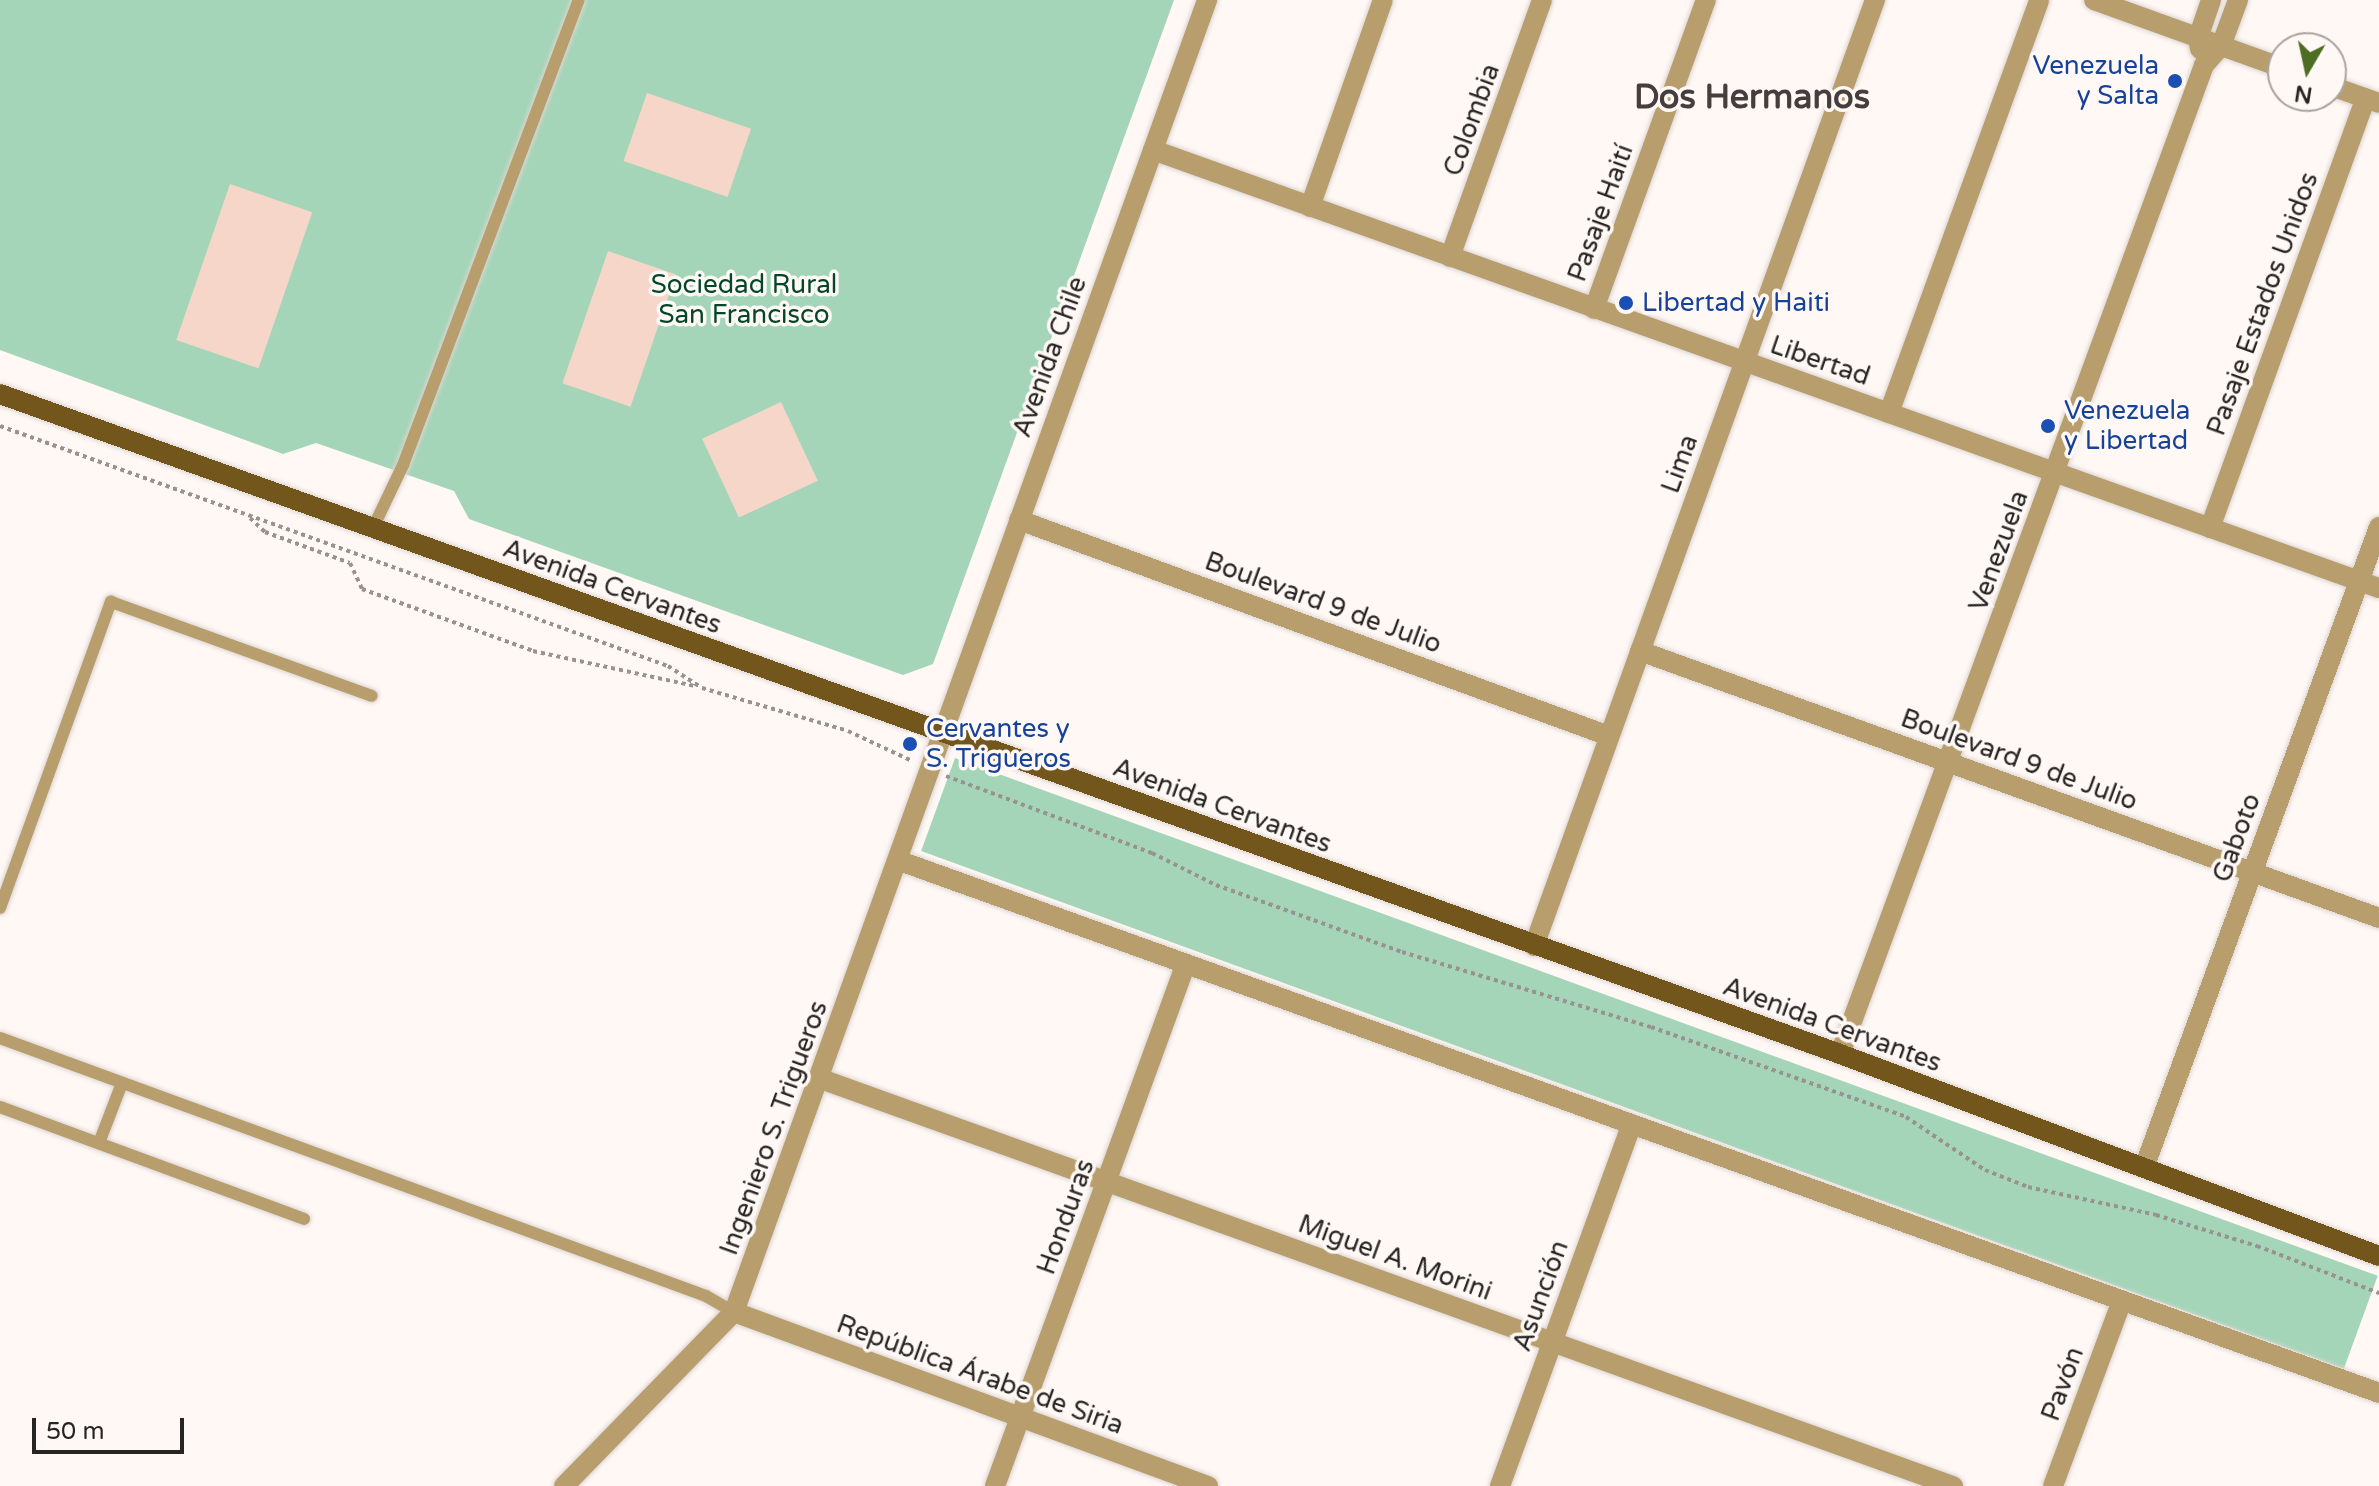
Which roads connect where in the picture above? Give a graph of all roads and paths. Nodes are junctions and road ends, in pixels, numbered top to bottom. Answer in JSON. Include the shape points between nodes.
{"nodes":[{"id":1,"x":579,"y":0,"type":"edge"},
{"id":2,"x":1207,"y":0,"type":"edge"},
{"id":3,"x":1383,"y":0,"type":"edge"},
{"id":4,"x":1542,"y":0,"type":"edge"},
{"id":5,"x":1706,"y":0,"type":"edge"},
{"id":6,"x":1875,"y":0,"type":"edge"},
{"id":7,"x":2039,"y":0,"type":"edge"},
{"id":8,"x":2094,"y":0,"type":"edge"},
{"id":9,"x":2211,"y":0,"type":"edge"},
{"id":10,"x":2238,"y":0,"type":"edge"},
{"id":11,"x":2198,"y":38,"type":"junction"},
{"id":12,"x":2221,"y":46,"type":"junction"},
{"id":13,"x":2267,"y":62,"type":"edge"},
{"id":14,"x":2204,"y":65,"type":"junction"},
{"id":15,"x":2347,"y":92,"type":"edge"},
{"id":16,"x":2372,"y":101,"type":"edge"},
{"id":17,"x":1153,"y":150,"type":"junction"},
{"id":18,"x":1310,"y":207,"type":"junction"},
{"id":19,"x":1450,"y":257,"type":"junction"},
{"id":20,"x":1594,"y":309,"type":"junction"},
{"id":21,"x":1745,"y":362,"type":"junction"},
{"id":22,"x":0,"y":394,"type":"edge"},
{"id":23,"x":1889,"y":413,"type":"junction"},
{"id":24,"x":0,"y":426,"type":"edge"},
{"id":25,"x":2056,"y":472,"type":"junction"},
{"id":26,"x":248,"y":517,"type":"junction"},
{"id":27,"x":1019,"y":520,"type":"junction"},
{"id":28,"x":2379,"y":527,"type":"edge"},
{"id":29,"x":373,"y":528,"type":"junction"},
{"id":30,"x":2210,"y":528,"type":"junction"},
{"id":31,"x":2359,"y":581,"type":"junction"},
{"id":32,"x":2379,"y":588,"type":"edge"},
{"id":33,"x":1640,"y":651,"type":"junction"},
{"id":34,"x":702,"y":688,"type":"junction"},
{"id":35,"x":372,"y":696,"type":"dead end"},
{"id":36,"x":942,"y":733,"type":"junction"},
{"id":37,"x":1609,"y":736,"type":"junction"},
{"id":38,"x":1950,"y":762,"type":"junction"},
{"id":39,"x":930,"y":770,"type":"junction"},
{"id":40,"x":900,"y":861,"type":"junction"},
{"id":41,"x":2252,"y":873,"type":"junction"},
{"id":42,"x":0,"y":908,"type":"edge"},
{"id":43,"x":2379,"y":918,"type":"edge"},
{"id":44,"x":1534,"y":946,"type":"junction"},
{"id":45,"x":1185,"y":966,"type":"junction"},
{"id":46,"x":0,"y":1038,"type":"edge"},
{"id":47,"x":1840,"y":1054,"type":"junction"},
{"id":48,"x":821,"y":1079,"type":"junction"},
{"id":49,"x":122,"y":1083,"type":"junction"},
{"id":50,"x":0,"y":1107,"type":"edge"},
{"id":51,"x":1632,"y":1124,"type":"junction"},
{"id":52,"x":99,"y":1143,"type":"junction"},
{"id":53,"x":2144,"y":1168,"type":"junction"},
{"id":54,"x":1107,"y":1183,"type":"junction"},
{"id":55,"x":304,"y":1219,"type":"dead end"},
{"id":56,"x":2379,"y":1256,"type":"edge"},
{"id":57,"x":2379,"y":1293,"type":"edge"},
{"id":58,"x":2122,"y":1300,"type":"junction"},
{"id":59,"x":734,"y":1312,"type":"junction"},
{"id":60,"x":1552,"y":1342,"type":"junction"},
{"id":61,"x":2379,"y":1393,"type":"edge"},
{"id":62,"x":1019,"y":1418,"type":"junction"},
{"id":63,"x":564,"y":1486,"type":"edge"},
{"id":64,"x":995,"y":1486,"type":"edge"},
{"id":65,"x":1208,"y":1486,"type":"edge"},
{"id":66,"x":1500,"y":1486,"type":"edge"},
{"id":67,"x":1953,"y":1486,"type":"edge"},
{"id":68,"x":2053,"y":1486,"type":"edge"}],
"edges":[{"from":1,"to":29,"type":"lane","via":[[403,465]]},
{"from":2,"to":17,"type":"street","name":"Avenida Chile"},
{"from":3,"to":18,"type":"street"},
{"from":4,"to":19,"type":"street","name":"Colombia"},
{"from":5,"to":20,"type":"street","name":"Pasaje Haití"},
{"from":6,"to":21,"type":"street","name":"Lima"},
{"from":7,"to":23,"type":"street"},
{"from":8,"to":11,"type":"street"},
{"from":9,"to":11,"type":"street"},
{"from":10,"to":12,"type":"street","name":"Venezuela"},
{"from":11,"to":12,"type":"street"},
{"from":11,"to":14,"type":"street"},
{"from":12,"to":13,"type":"street"},
{"from":12,"to":14,"type":"street","name":"Venezuela"},
{"from":14,"to":25,"type":"street","name":"Venezuela"},
{"from":15,"to":16,"type":"street"},
{"from":16,"to":30,"type":"street","name":"Pasaje Estados Unidos"},
{"from":17,"to":18,"type":"street","name":"Libertad"},
{"from":17,"to":27,"type":"street","name":"Avenida Chile"},
{"from":18,"to":19,"type":"street","name":"Libertad"},
{"from":19,"to":20,"type":"street","name":"Libertad"},
{"from":20,"to":21,"type":"street","name":"Libertad"},
{"from":21,"to":23,"type":"street","name":"Libertad"},
{"from":21,"to":33,"type":"street","name":"Lima"},
{"from":22,"to":29,"type":"main road","name":"Avenida Cervantes"},
{"from":23,"to":25,"type":"street","name":"Libertad"},
{"from":24,"to":26,"type":"path"},
{"from":25,"to":30,"type":"street","name":"Libertad"},
{"from":25,"to":38,"type":"street","name":"Venezuela"},
{"from":26,"to":34,"type":"path","via":[[668,666]]},
{"from":26,"to":34,"type":"path","via":[[265,532],[350,563],[362,589],[533,651]]},
{"from":27,"to":36,"type":"street","name":"Avenida Chile"},
{"from":27,"to":37,"type":"street","name":"Boulevard 9 de Julio"},
{"from":28,"to":31,"type":"street","name":"Gaboto"},
{"from":29,"to":36,"type":"main road","name":"Avenida Cervantes"},
{"from":30,"to":31,"type":"street","name":"Libertad"},
{"from":31,"to":32,"type":"street","name":"Libertad"},
{"from":31,"to":41,"type":"street","name":"Gaboto"},
{"from":33,"to":37,"type":"street","name":"Lima"},
{"from":33,"to":38,"type":"street","name":"Boulevard 9 de Julio"},
{"from":34,"to":39,"type":"path","via":[[848,731]]},
{"from":35,"to":42,"type":"lane","via":[[111,602]]},
{"from":36,"to":39,"type":"street","name":"Ingeniero S. Trigueros"},
{"from":36,"to":44,"type":"main road","name":"Avenida Cervantes"},
{"from":37,"to":44,"type":"street","name":"Lima"},
{"from":38,"to":41,"type":"street","name":"Boulevard 9 de Julio"},
{"from":38,"to":47,"type":"street","name":"Venezuela"},
{"from":39,"to":40,"type":"street","name":"Ingeniero S. Trigueros"},
{"from":39,"to":57,"type":"path","via":[[1152,853],[1216,885],[1284,910],[1651,1027],[1906,1117],[1985,1170],[2028,1187],[2156,1215],[2257,1246]]},
{"from":40,"to":45,"type":"street"},
{"from":40,"to":48,"type":"street","name":"Ingeniero S. Trigueros"},
{"from":41,"to":43,"type":"street","name":"Boulevard 9 de Julio"},
{"from":41,"to":53,"type":"street","name":"Gaboto"},
{"from":44,"to":47,"type":"main road","name":"Avenida Cervantes"},
{"from":45,"to":51,"type":"street"},
{"from":45,"to":54,"type":"street","name":"Honduras"},
{"from":46,"to":49,"type":"lane"},
{"from":47,"to":53,"type":"main road","name":"Avenida Cervantes"},
{"from":48,"to":54,"type":"street","name":"Miguel A. Morini"},
{"from":48,"to":59,"type":"street","name":"Ingeniero S. Trigueros"},
{"from":49,"to":52,"type":"lane"},
{"from":49,"to":59,"type":"lane","via":[[706,1296]]},
{"from":50,"to":52,"type":"lane"},
{"from":51,"to":58,"type":"street"},
{"from":51,"to":60,"type":"street","name":"Asunción"},
{"from":52,"to":55,"type":"lane"},
{"from":53,"to":56,"type":"main road","name":"Avenida Cervantes"},
{"from":54,"to":60,"type":"street","name":"Miguel A. Morini"},
{"from":54,"to":62,"type":"street","name":"Honduras"},
{"from":58,"to":61,"type":"street"},
{"from":58,"to":68,"type":"street","name":"Pavón"},
{"from":59,"to":62,"type":"street","name":"República Árabe de Siria"},
{"from":59,"to":63,"type":"street","name":"Ingeniero S. Trigueros"},
{"from":60,"to":66,"type":"street","name":"Asunción"},
{"from":60,"to":67,"type":"street","name":"Miguel A. Morini"},
{"from":62,"to":64,"type":"street","name":"Honduras"},
{"from":62,"to":65,"type":"street","name":"República Árabe de Siria"}]}
